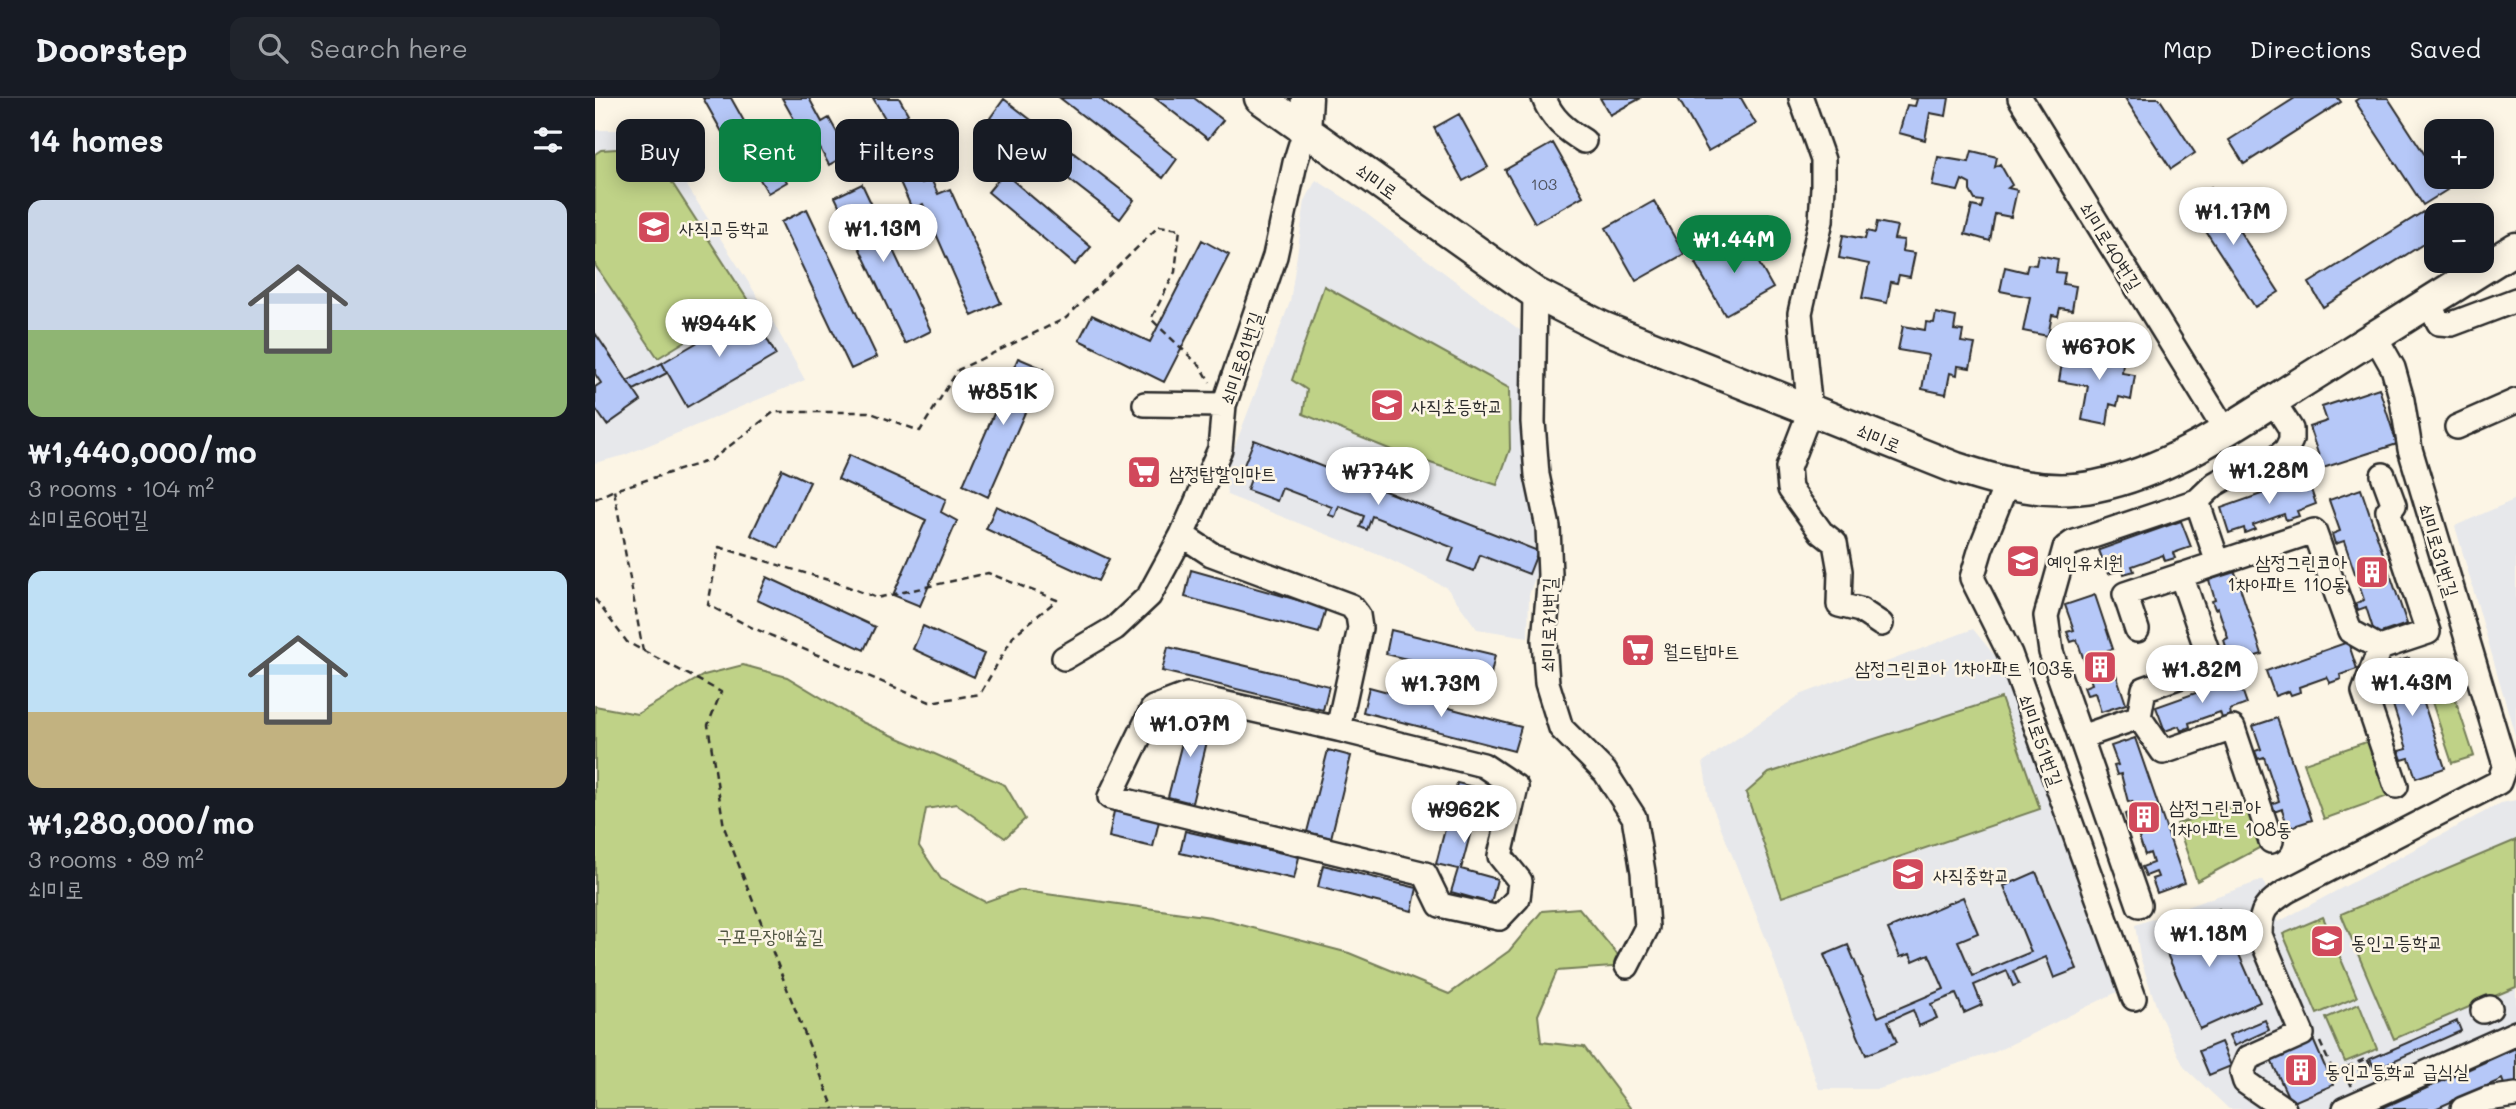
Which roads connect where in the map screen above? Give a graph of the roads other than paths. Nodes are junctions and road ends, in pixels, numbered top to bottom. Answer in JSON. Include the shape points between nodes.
{"nodes":[{"id":1,"x":1260,"y":98,"type":"edge"},
{"id":2,"x":1307,"y":98,"type":"edge"},
{"id":3,"x":1544,"y":98,"type":"edge"},
{"id":4,"x":1801,"y":98,"type":"edge"},
{"id":5,"x":2020,"y":98,"type":"edge"},
{"id":6,"x":1305,"y":131,"type":"junction"},
{"id":7,"x":1584,"y":141,"type":"dead end"},
{"id":8,"x":2516,"y":248,"type":"edge"},
{"id":9,"x":1535,"y":293,"type":"junction"},
{"id":10,"x":2516,"y":300,"type":"edge"},
{"id":11,"x":2428,"y":303,"type":"junction"},
{"id":12,"x":2375,"y":336,"type":"junction"},
{"id":13,"x":2273,"y":401,"type":"junction"},
{"id":14,"x":2516,"y":401,"type":"edge"},
{"id":15,"x":1145,"y":404,"type":"dead end"},
{"id":16,"x":1224,"y":405,"type":"junction"},
{"id":17,"x":1809,"y":411,"type":"junction"},
{"id":18,"x":2457,"y":427,"type":"dead end"},
{"id":19,"x":2225,"y":430,"type":"junction"},
{"id":20,"x":2383,"y":475,"type":"dead end"},
{"id":21,"x":2006,"y":485,"type":"junction"},
{"id":22,"x":2197,"y":501,"type":"junction"},
{"id":23,"x":1182,"y":535,"type":"junction"},
{"id":24,"x":2218,"y":563,"type":"junction"},
{"id":25,"x":2181,"y":575,"type":"junction"},
{"id":26,"x":1881,"y":624,"type":"dead end"},
{"id":27,"x":2137,"y":630,"type":"dead end"},
{"id":28,"x":2380,"y":648,"type":"junction"},
{"id":29,"x":1064,"y":657,"type":"dead end"},
{"id":30,"x":2139,"y":717,"type":"junction"},
{"id":31,"x":1338,"y":729,"type":"junction"},
{"id":32,"x":2081,"y":737,"type":"junction"},
{"id":33,"x":2396,"y":786,"type":"dead end"},
{"id":34,"x":2271,"y":841,"type":"dead end"},
{"id":35,"x":2139,"y":905,"type":"dead end"},
{"id":36,"x":1627,"y":965,"type":"dead end"},
{"id":37,"x":2134,"y":998,"type":"dead end"},
{"id":38,"x":2516,"y":1033,"type":"edge"},
{"id":39,"x":2516,"y":1095,"type":"edge"},
{"id":40,"x":2352,"y":1106,"type":"edge"},
{"id":41,"x":2284,"y":1109,"type":"edge"},
{"id":42,"x":2463,"y":1109,"type":"edge"}],
"edges":[{"from":1,"to":6,"type":"main road","name":"쇠미로"},
{"from":2,"to":6,"type":"main road"},
{"from":3,"to":7,"type":"street","via":[[1549,111]]},
{"from":4,"to":17,"type":"street","via":[[1823,160],[1821,221],[1800,313]]},
{"from":5,"to":19,"type":"street","name":"쇠미로40번길"},
{"from":6,"to":9,"type":"main road","name":"쇠미로"},
{"from":6,"to":16,"type":"street","name":"쇠미로81번길","via":[[1275,256]]},
{"from":8,"to":11,"type":"main road","name":"쇠미로"},
{"from":9,"to":17,"type":"main road","name":"쇠미로","via":[[1602,327]]},
{"from":9,"to":36,"type":"street","name":"쇠미로71번길","via":[[1533,422],[1550,575],[1544,640],[1547,683],[1561,728],[1605,772],[1634,817],[1647,927]]},
{"from":10,"to":11,"type":"street","via":[[2452,324],[2439,323]]},
{"from":11,"to":12,"type":"main road","name":"쇠미로"},
{"from":12,"to":13,"type":"main road","name":"쇠미로"},
{"from":12,"to":41,"type":"street","name":"쇠미로31번길","via":[[2393,368],[2410,449],[2505,765],[2498,782],[2266,904],[2260,935],[2302,1034],[2248,1058],[2242,1072],[2245,1082]]},
{"from":13,"to":19,"type":"main road","name":"쇠미로"},
{"from":13,"to":22,"type":"street","via":[[2291,429],[2286,450],[2215,484]]},
{"from":14,"to":18,"type":"street"},
{"from":15,"to":16,"type":"street"},
{"from":16,"to":23,"type":"street","name":"쇠미로81번길","via":[[1220,449]]},
{"from":17,"to":21,"type":"main road","name":"쇠미로"},
{"from":17,"to":26,"type":"street","via":[[1789,468],[1790,489],[1821,532],[1835,543],[1839,605],[1860,610]]},
{"from":19,"to":21,"type":"main road","name":"쇠미로","via":[[2163,464],[2095,486],[2050,489]]},
{"from":20,"to":28,"type":"street","via":[[2394,505],[2388,511],[2428,632]]},
{"from":21,"to":37,"type":"street","name":"쇠미로51번길","via":[[1972,578],[2010,654]]},
{"from":22,"to":24,"type":"street"},
{"from":22,"to":32,"type":"street","via":[[2066,548],[2046,616],[2047,632]]},
{"from":23,"to":29,"type":"street","name":"쇠미로81번길","via":[[1149,597],[1115,628]]},
{"from":23,"to":31,"type":"street","via":[[1211,554],[1351,606],[1360,628]]},
{"from":24,"to":25,"type":"street"},
{"from":24,"to":28,"type":"street","via":[[2314,531],[2350,631]]},
{"from":25,"to":27,"type":"street","via":[[2125,594]]},
{"from":25,"to":30,"type":"street","via":[[2212,665],[2144,689]]},
{"from":28,"to":33,"type":"street","via":[[2364,692]]},
{"from":30,"to":32,"type":"street"},
{"from":30,"to":34,"type":"street","via":[[2163,752],[2233,728]]},
{"from":31,"to":31,"type":"street","via":[[1483,765],[1516,787],[1500,856],[1520,881],[1518,898],[1499,918],[1440,905],[1425,874],[1110,797],[1153,708],[1187,695]]},
{"from":32,"to":35,"type":"street"},
{"from":38,"to":40,"type":"street"},
{"from":39,"to":42,"type":"street","via":[[2487,1099]]}]}
